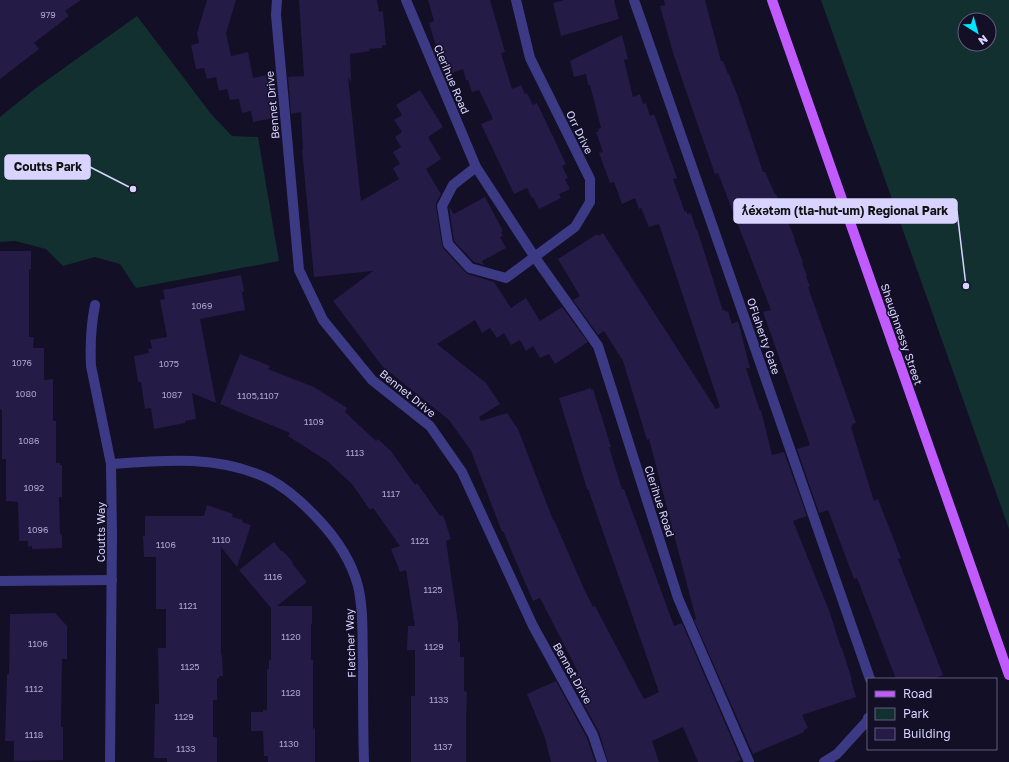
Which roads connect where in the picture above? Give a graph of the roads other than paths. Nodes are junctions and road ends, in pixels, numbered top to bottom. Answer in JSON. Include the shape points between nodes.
{"nodes":[{"id":1,"x":277,"y":0,"type":"edge"},
{"id":2,"x":406,"y":0,"type":"edge"},
{"id":3,"x":516,"y":0,"type":"edge"},
{"id":4,"x":634,"y":0,"type":"edge"},
{"id":5,"x":772,"y":0,"type":"edge"},
{"id":6,"x":476,"y":167,"type":"junction"},
{"id":7,"x":534,"y":256,"type":"junction"},
{"id":8,"x":95,"y":305,"type":"dead end"},
{"id":9,"x":111,"y":464,"type":"junction"},
{"id":10,"x":112,"y":580,"type":"junction"},
{"id":11,"x":0,"y":581,"type":"edge"},
{"id":12,"x":1009,"y":675,"type":"edge"},
{"id":13,"x":870,"y":678,"type":"edge"},
{"id":14,"x":867,"y":721,"type":"edge"},
{"id":15,"x":110,"y":762,"type":"edge"},
{"id":16,"x":364,"y":762,"type":"edge"},
{"id":17,"x":602,"y":762,"type":"edge"},
{"id":18,"x":749,"y":762,"type":"edge"},
{"id":19,"x":824,"y":762,"type":"edge"}],
"edges":[{"from":1,"to":17,"type":"street","name":"Bennet Drive","via":[[276,15],[299,270],[323,320],[372,380],[430,426],[462,472],[533,626],[593,735]]},
{"from":2,"to":6,"type":"street","name":"Clerihue Road"},
{"from":3,"to":7,"type":"street","name":"Orr Drive","via":[[530,58],[590,179],[590,202],[575,227]]},
{"from":4,"to":13,"type":"street","name":"OFlaherty Gate"},
{"from":5,"to":12,"type":"main road","name":"Shaughnessy Street"},
{"from":6,"to":7,"type":"street","name":"Clerihue Road"},
{"from":6,"to":7,"type":"street","via":[[453,185],[442,206],[448,244],[470,268],[506,278]]},
{"from":7,"to":18,"type":"street","name":"Clerihue Road","via":[[598,346],[678,598]]},
{"from":8,"to":9,"type":"street","name":"Coutts Way","via":[[91,334],[91,366]]},
{"from":9,"to":10,"type":"street","name":"Coutts Way"},
{"from":9,"to":16,"type":"street","name":"Fletcher Way","via":[[199,461],[244,469],[270,480],[293,495],[324,525],[341,547],[358,586],[362,614]]},
{"from":10,"to":11,"type":"street"},
{"from":10,"to":15,"type":"street","name":"Coutts Way"},
{"from":14,"to":19,"type":"street","via":[[837,754]]}]}
